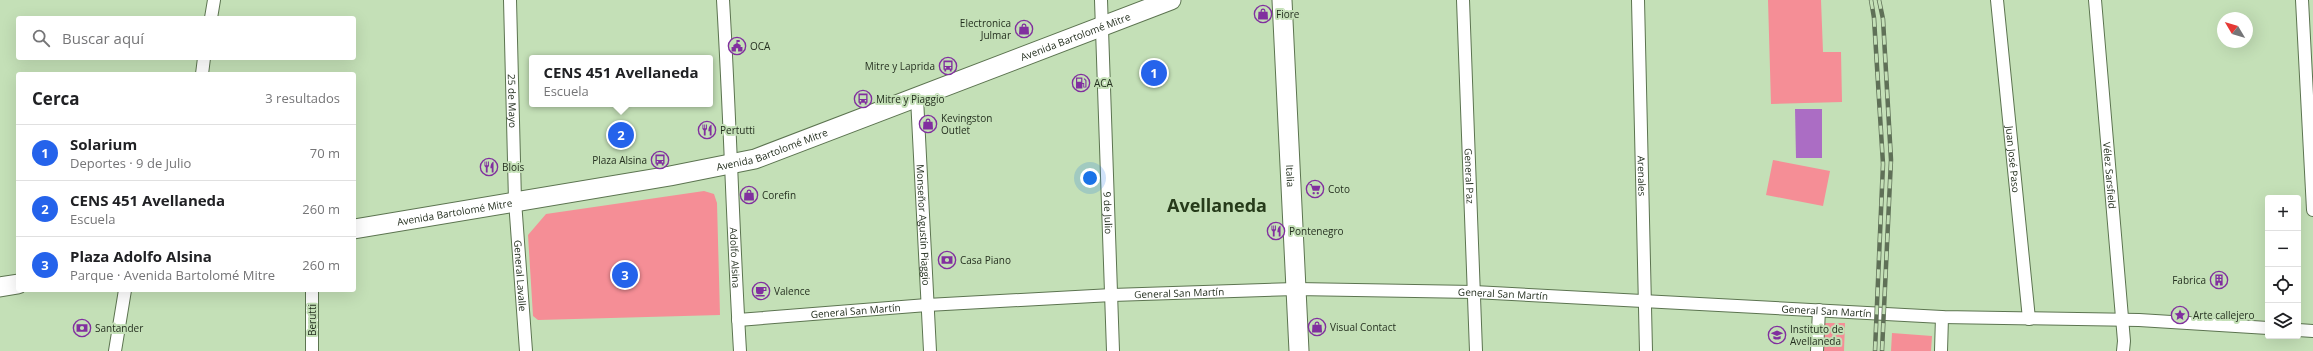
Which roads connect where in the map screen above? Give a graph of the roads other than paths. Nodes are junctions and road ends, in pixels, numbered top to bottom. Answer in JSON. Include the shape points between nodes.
{"nodes":[{"id":1,"x":214,"y":0,"type":"edge"},
{"id":2,"x":510,"y":0,"type":"edge"},
{"id":3,"x":723,"y":0,"type":"edge"},
{"id":4,"x":1101,"y":0,"type":"edge"},
{"id":5,"x":1171,"y":0,"type":"edge"},
{"id":6,"x":1282,"y":0,"type":"edge"},
{"id":7,"x":1463,"y":0,"type":"edge"},
{"id":8,"x":1638,"y":0,"type":"edge"},
{"id":9,"x":1997,"y":0,"type":"edge"},
{"id":10,"x":2095,"y":0,"type":"edge"},
{"id":11,"x":2302,"y":0,"type":"edge"},
{"id":12,"x":211,"y":16,"type":"edge"},
{"id":13,"x":1102,"y":27,"type":"junction"},
{"id":14,"x":204,"y":60,"type":"edge"},
{"id":15,"x":202,"y":72,"type":"edge"},
{"id":16,"x":917,"y":98,"type":"junction"},
{"id":17,"x":731,"y":165,"type":"junction"},
{"id":18,"x":515,"y":201,"type":"junction"},
{"id":19,"x":2313,"y":210,"type":"edge"},
{"id":20,"x":356,"y":230,"type":"edge"},
{"id":21,"x":16,"y":284,"type":"edge"},
{"id":22,"x":0,"y":287,"type":"edge"},
{"id":23,"x":1296,"y":288,"type":"junction"},
{"id":24,"x":125,"y":292,"type":"edge"},
{"id":25,"x":312,"y":292,"type":"edge"},
{"id":26,"x":1474,"y":292,"type":"junction"},
{"id":27,"x":1112,"y":295,"type":"junction"},
{"id":28,"x":1644,"y":301,"type":"junction"},
{"id":29,"x":927,"y":305,"type":"junction"},
{"id":30,"x":1819,"y":310,"type":"junction"},
{"id":31,"x":1942,"y":317,"type":"junction"},
{"id":32,"x":2029,"y":319,"type":"junction"},
{"id":33,"x":738,"y":320,"type":"junction"},
{"id":34,"x":2121,"y":321,"type":"junction"},
{"id":35,"x":2265,"y":328,"type":"edge"},
{"id":36,"x":2301,"y":330,"type":"edge"},
{"id":37,"x":2313,"y":331,"type":"edge"},
{"id":38,"x":115,"y":351,"type":"edge"},
{"id":39,"x":312,"y":351,"type":"edge"},
{"id":40,"x":526,"y":351,"type":"edge"},
{"id":41,"x":740,"y":351,"type":"edge"},
{"id":42,"x":930,"y":351,"type":"edge"},
{"id":43,"x":1113,"y":351,"type":"edge"},
{"id":44,"x":1299,"y":351,"type":"edge"},
{"id":45,"x":1476,"y":351,"type":"edge"},
{"id":46,"x":1646,"y":351,"type":"edge"},
{"id":47,"x":1817,"y":351,"type":"edge"},
{"id":48,"x":1941,"y":351,"type":"edge"},
{"id":49,"x":2123,"y":351,"type":"edge"}],
"edges":[{"from":1,"to":12,"type":"street"},
{"from":2,"to":18,"type":"street","name":"25 de Mayo"},
{"from":3,"to":17,"type":"street","name":"Adolfo Alsina"},
{"from":4,"to":13,"type":"street","name":"9 de Julio"},
{"from":5,"to":13,"type":"main road","name":"Avenida Bartolomé Mitre"},
{"from":6,"to":23,"type":"main road","name":"Italia"},
{"from":7,"to":26,"type":"street","name":"General Paz"},
{"from":8,"to":28,"type":"street","name":"Arenales"},
{"from":9,"to":32,"type":"street","name":"Juan José Paso"},
{"from":10,"to":34,"type":"street","name":"Vélez Sarsfield"},
{"from":11,"to":19,"type":"street"},
{"from":13,"to":16,"type":"main road","name":"Avenida Bartolomé Mitre"},
{"from":13,"to":27,"type":"street","name":"9 de Julio"},
{"from":14,"to":15,"type":"street"},
{"from":16,"to":17,"type":"main road","name":"Avenida Bartolomé Mitre","via":[[755,159]]},
{"from":16,"to":29,"type":"street","name":"Monseñor Agustín Piaggio"},
{"from":17,"to":18,"type":"main road","name":"Avenida Bartolomé Mitre"},
{"from":17,"to":33,"type":"street","name":"Adolfo Alsina"},
{"from":18,"to":20,"type":"main road","name":"Avenida Bartolomé Mitre"},
{"from":18,"to":40,"type":"street","name":"General Lavalle"},
{"from":21,"to":22,"type":"main road"},
{"from":23,"to":26,"type":"street","name":"General San Martín"},
{"from":23,"to":27,"type":"street","name":"General San Martín"},
{"from":23,"to":44,"type":"main road","name":"Italia"},
{"from":24,"to":38,"type":"street"},
{"from":25,"to":39,"type":"street","name":"Berutti"},
{"from":26,"to":28,"type":"street","name":"General San Martín"},
{"from":26,"to":45,"type":"street","name":"General Paz"},
{"from":27,"to":29,"type":"street","name":"General San Martín"},
{"from":27,"to":43,"type":"street","name":"9 de Julio"},
{"from":28,"to":30,"type":"street","name":"General San Martín"},
{"from":28,"to":46,"type":"street","name":"Arenales"},
{"from":29,"to":33,"type":"street","name":"General San Martín"},
{"from":29,"to":42,"type":"street","name":"Monseñor Agustín Piaggio"},
{"from":30,"to":31,"type":"street","name":"General San Martín"},
{"from":30,"to":47,"type":"street"},
{"from":31,"to":32,"type":"street","name":"General San Martín"},
{"from":31,"to":48,"type":"street"},
{"from":32,"to":34,"type":"street","name":"General San Martín"},
{"from":33,"to":41,"type":"street","name":"Adolfo Alsina"},
{"from":34,"to":35,"type":"street","name":"General San Martín"},
{"from":34,"to":49,"type":"street","name":"Vélez Sarsfield"},
{"from":36,"to":37,"type":"street"}]}
